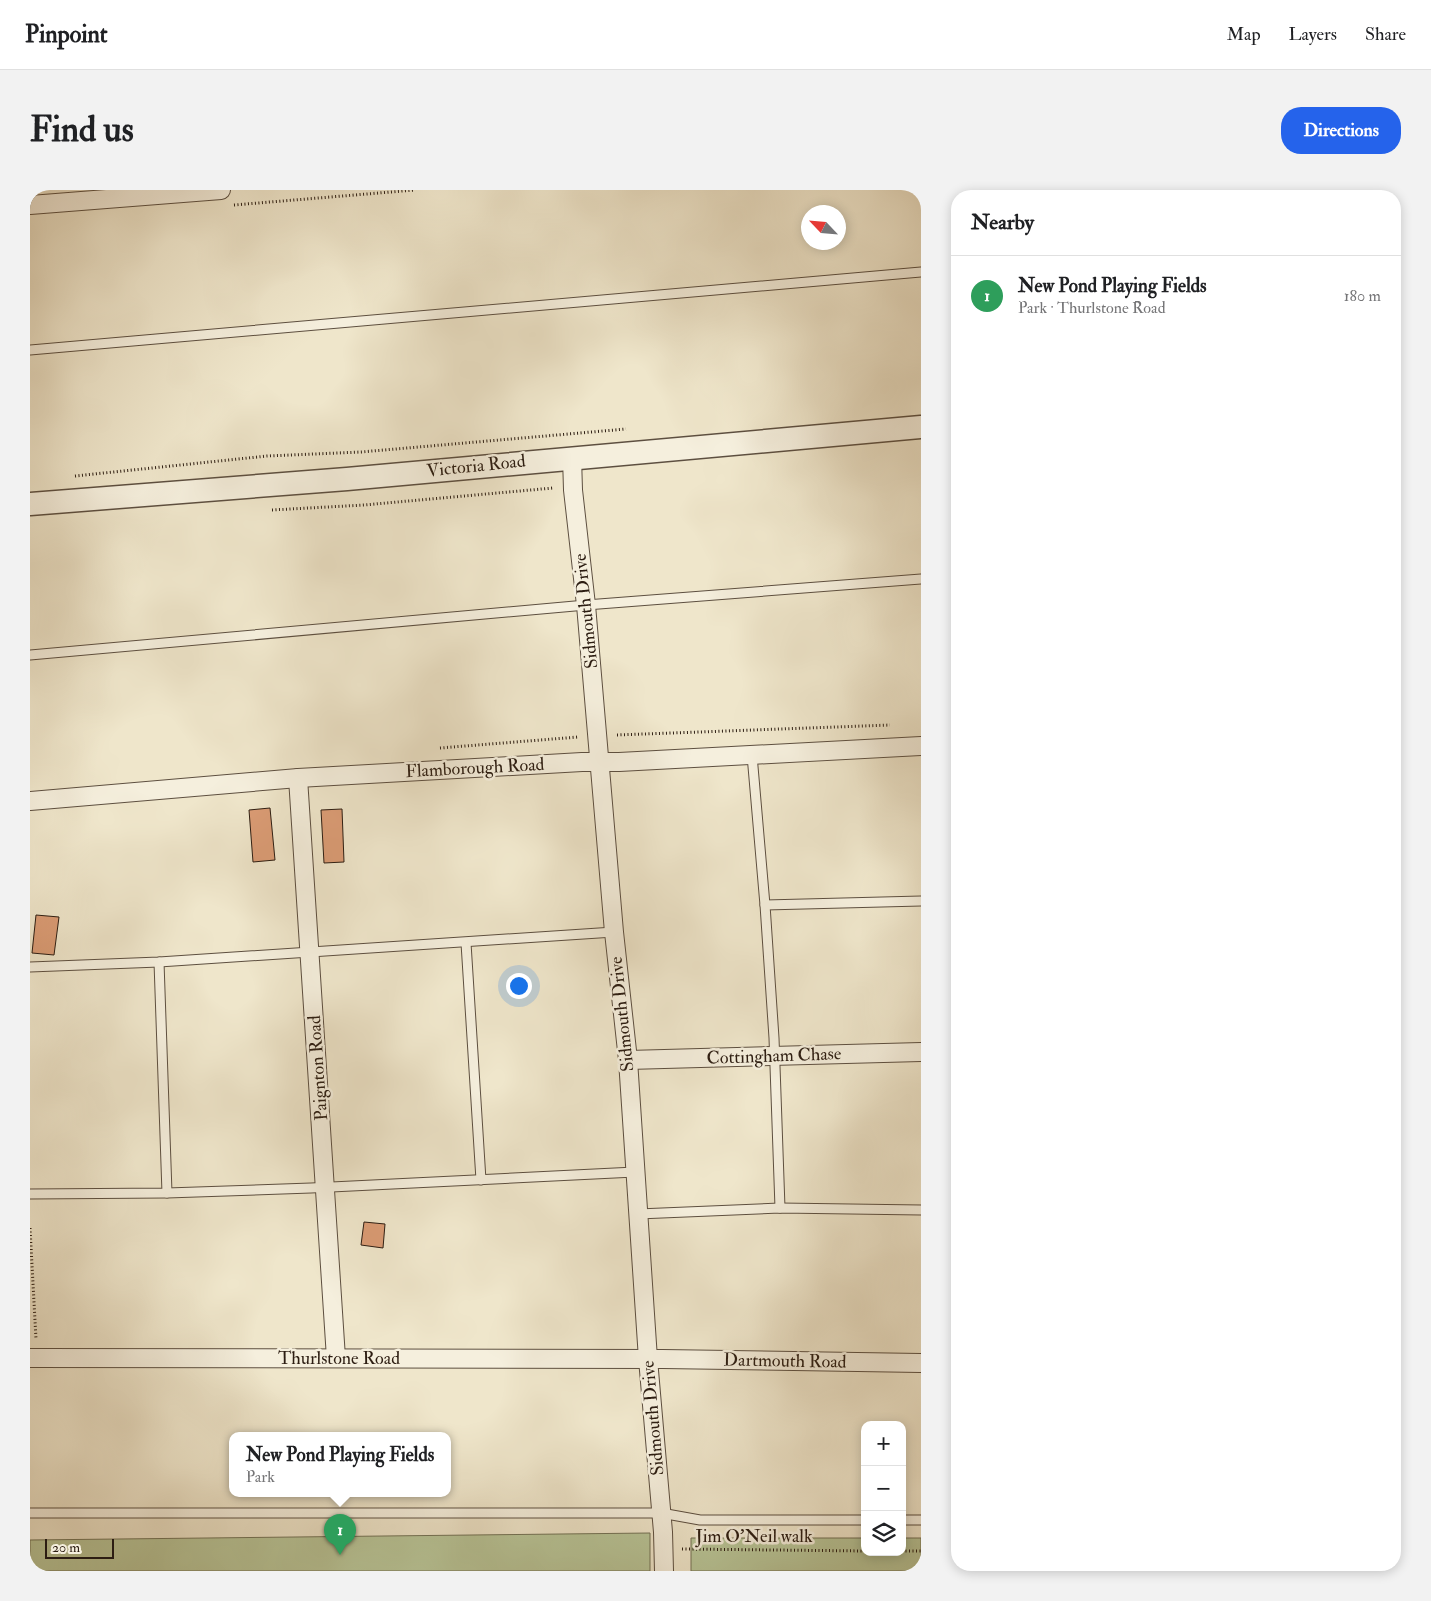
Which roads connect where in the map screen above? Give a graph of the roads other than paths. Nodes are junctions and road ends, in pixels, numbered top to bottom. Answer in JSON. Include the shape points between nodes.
{"nodes":[{"id":1,"x":221,"y":190,"type":"edge"},
{"id":2,"x":101,"y":195,"type":"edge"},
{"id":3,"x":30,"y":205,"type":"edge"},
{"id":4,"x":921,"y":272,"type":"edge"},
{"id":5,"x":30,"y":350,"type":"edge"},
{"id":6,"x":921,"y":427,"type":"edge"},
{"id":7,"x":572,"y":457,"type":"junction"},
{"id":8,"x":30,"y":504,"type":"edge"},
{"id":9,"x":921,"y":579,"type":"edge"},
{"id":10,"x":586,"y":605,"type":"junction"},
{"id":11,"x":30,"y":655,"type":"edge"},
{"id":12,"x":921,"y":746,"type":"edge"},
{"id":13,"x":752,"y":755,"type":"junction"},
{"id":14,"x":600,"y":762,"type":"junction"},
{"id":15,"x":298,"y":778,"type":"junction"},
{"id":16,"x":30,"y":801,"type":"edge"},
{"id":17,"x":921,"y":901,"type":"edge"},
{"id":18,"x":765,"y":905,"type":"junction"},
{"id":19,"x":614,"y":932,"type":"junction"},
{"id":20,"x":466,"y":943,"type":"junction"},
{"id":21,"x":311,"y":952,"type":"junction"},
{"id":22,"x":159,"y":962,"type":"junction"},
{"id":23,"x":30,"y":967,"type":"edge"},
{"id":24,"x":921,"y":1052,"type":"edge"},
{"id":25,"x":774,"y":1056,"type":"junction"},
{"id":26,"x":628,"y":1060,"type":"junction"},
{"id":27,"x":635,"y":1172,"type":"junction"},
{"id":28,"x":481,"y":1180,"type":"junction"},
{"id":29,"x":325,"y":1188,"type":"junction"},
{"id":30,"x":167,"y":1193,"type":"junction"},
{"id":31,"x":30,"y":1194,"type":"edge"},
{"id":32,"x":780,"y":1208,"type":"junction"},
{"id":33,"x":921,"y":1210,"type":"edge"},
{"id":34,"x":638,"y":1214,"type":"junction"},
{"id":35,"x":30,"y":1358,"type":"edge"},
{"id":36,"x":336,"y":1358,"type":"junction"},
{"id":37,"x":648,"y":1359,"type":"junction"},
{"id":38,"x":921,"y":1363,"type":"edge"},
{"id":39,"x":30,"y":1513,"type":"edge"},
{"id":40,"x":662,"y":1513,"type":"junction"},
{"id":41,"x":861,"y":1520,"type":"edge"},
{"id":42,"x":906,"y":1520,"type":"edge"},
{"id":43,"x":921,"y":1520,"type":"edge"},
{"id":44,"x":664,"y":1571,"type":"edge"}],
"edges":[{"from":1,"to":2,"type":"street"},
{"from":2,"to":3,"type":"street"},
{"from":4,"to":5,"type":"lane"},
{"from":6,"to":7,"type":"street","name":"Victoria Road"},
{"from":7,"to":8,"type":"street","name":"Victoria Road"},
{"from":7,"to":10,"type":"street","name":"Sidmouth Drive"},
{"from":9,"to":10,"type":"lane"},
{"from":10,"to":11,"type":"lane"},
{"from":10,"to":14,"type":"street","name":"Sidmouth Drive"},
{"from":12,"to":13,"type":"street","name":"Flamborough Road"},
{"from":13,"to":14,"type":"street","name":"Flamborough Road"},
{"from":13,"to":18,"type":"lane"},
{"from":14,"to":15,"type":"street","name":"Flamborough Road"},
{"from":14,"to":19,"type":"street","name":"Sidmouth Drive"},
{"from":15,"to":16,"type":"street","name":"Flamborough Road"},
{"from":15,"to":21,"type":"street","name":"Paignton Road"},
{"from":17,"to":18,"type":"lane"},
{"from":18,"to":25,"type":"lane"},
{"from":19,"to":20,"type":"lane"},
{"from":19,"to":26,"type":"street","name":"Sidmouth Drive"},
{"from":20,"to":21,"type":"lane"},
{"from":20,"to":28,"type":"lane"},
{"from":21,"to":22,"type":"lane"},
{"from":21,"to":29,"type":"street","name":"Paignton Road"},
{"from":22,"to":23,"type":"lane"},
{"from":22,"to":30,"type":"lane"},
{"from":24,"to":25,"type":"street","name":"Cottingham Chase"},
{"from":25,"to":26,"type":"street","name":"Cottingham Chase"},
{"from":25,"to":32,"type":"lane"},
{"from":26,"to":27,"type":"street","name":"Sidmouth Drive"},
{"from":27,"to":28,"type":"lane"},
{"from":27,"to":34,"type":"street","name":"Sidmouth Drive"},
{"from":28,"to":29,"type":"lane"},
{"from":29,"to":30,"type":"lane"},
{"from":29,"to":36,"type":"street","name":"Paignton Road"},
{"from":30,"to":31,"type":"lane"},
{"from":32,"to":33,"type":"lane"},
{"from":32,"to":34,"type":"lane"},
{"from":34,"to":37,"type":"street","name":"Sidmouth Drive"},
{"from":35,"to":36,"type":"street","name":"Thurlstone Road"},
{"from":36,"to":37,"type":"street","name":"Thurlstone Road"},
{"from":37,"to":38,"type":"street","name":"Dartmouth Road"},
{"from":37,"to":40,"type":"street","name":"Sidmouth Drive"},
{"from":39,"to":40,"type":"lane"},
{"from":40,"to":41,"type":"lane","via":[[700,1520]]},
{"from":40,"to":44,"type":"street","name":"Sidmouth Drive"},
{"from":42,"to":43,"type":"lane"}]}
